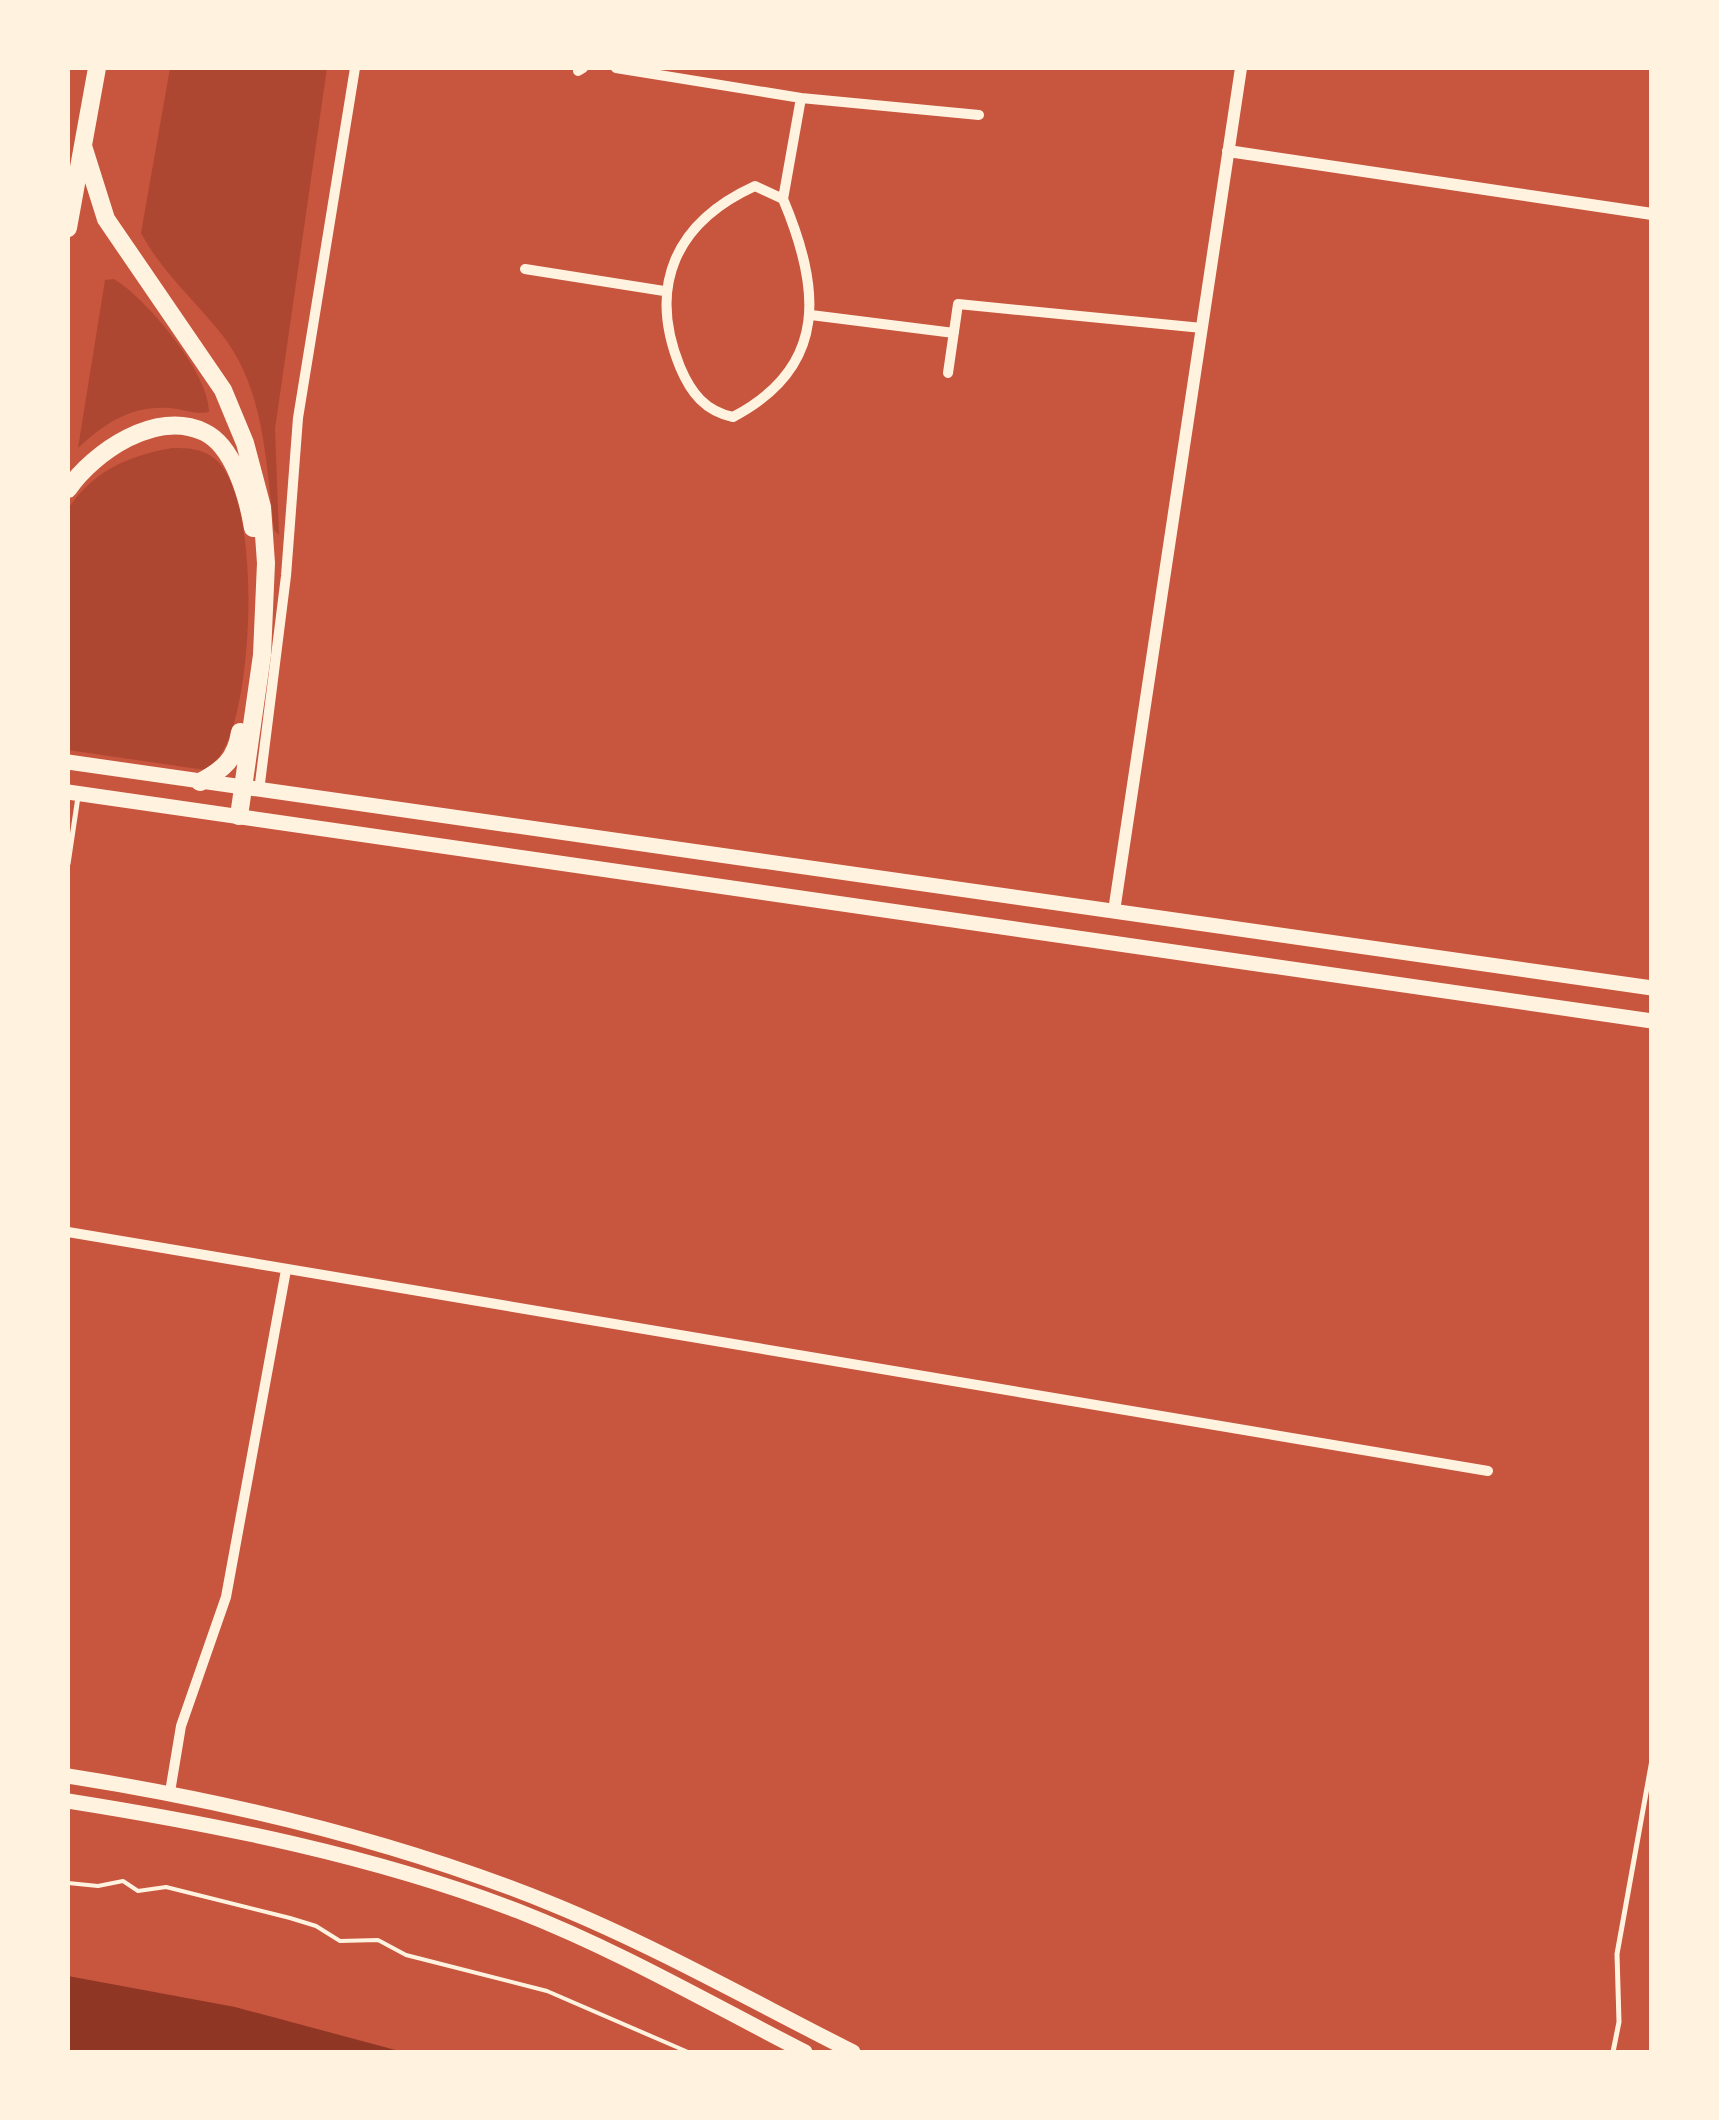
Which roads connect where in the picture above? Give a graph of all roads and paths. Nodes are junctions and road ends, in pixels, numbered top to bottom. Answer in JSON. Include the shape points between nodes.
{"nodes":[{"id":1,"x":97,"y":68,"type":"edge"},
{"id":2,"x":356,"y":68,"type":"edge"},
{"id":3,"x":616,"y":68,"type":"edge"},
{"id":4,"x":1241,"y":68,"type":"edge"},
{"id":5,"x":802,"y":98,"type":"junction"},
{"id":6,"x":979,"y":115,"type":"dead end"},
{"id":7,"x":84,"y":146,"type":"junction"},
{"id":8,"x":1228,"y":151,"type":"junction"},
{"id":9,"x":783,"y":199,"type":"junction"},
{"id":10,"x":1652,"y":214,"type":"edge"},
{"id":11,"x":68,"y":228,"type":"edge"},
{"id":12,"x":525,"y":270,"type":"dead end"},
{"id":13,"x":664,"y":291,"type":"junction"},
{"id":14,"x":810,"y":314,"type":"junction"},
{"id":15,"x":1202,"y":328,"type":"junction"},
{"id":16,"x":954,"y":333,"type":"junction"},
{"id":17,"x":948,"y":373,"type":"dead end"},
{"id":18,"x":68,"y":490,"type":"edge"},
{"id":19,"x":68,"y":762,"type":"edge"},
{"id":20,"x":200,"y":782,"type":"junction"},
{"id":21,"x":251,"y":790,"type":"junction"},
{"id":22,"x":73,"y":793,"type":"edge"},
{"id":23,"x":238,"y":816,"type":"junction"},
{"id":24,"x":68,"y":864,"type":"edge"},
{"id":25,"x":1114,"y":911,"type":"junction"},
{"id":26,"x":1652,"y":988,"type":"edge"},
{"id":27,"x":1652,"y":1021,"type":"edge"},
{"id":28,"x":68,"y":1232,"type":"edge"},
{"id":29,"x":286,"y":1270,"type":"junction"},
{"id":30,"x":1488,"y":1471,"type":"dead end"},
{"id":31,"x":1652,"y":1760,"type":"edge"},
{"id":32,"x":68,"y":1776,"type":"edge"},
{"id":33,"x":170,"y":1792,"type":"junction"},
{"id":34,"x":68,"y":1801,"type":"edge"},
{"id":35,"x":68,"y":1883,"type":"edge"},
{"id":36,"x":688,"y":2052,"type":"edge"},
{"id":37,"x":805,"y":2052,"type":"edge"},
{"id":38,"x":853,"y":2052,"type":"edge"},
{"id":39,"x":1613,"y":2052,"type":"edge"}],
"edges":[{"from":1,"to":7,"type":"highway"},
{"from":2,"to":21,"type":"street","via":[[298,418],[286,576]]},
{"from":3,"to":5,"type":"street"},
{"from":4,"to":8,"type":"street"},
{"from":5,"to":6,"type":"street"},
{"from":5,"to":9,"type":"street"},
{"from":7,"to":11,"type":"highway"},
{"from":7,"to":21,"type":"highway","via":[[106,220],[223,390],[246,443],[262,506],[266,563]]},
{"from":8,"to":10,"type":"street"},
{"from":8,"to":15,"type":"street"},
{"from":9,"to":13,"type":"street","via":[[755,186],[720,202],[682,244]]},
{"from":9,"to":14,"type":"street","via":[[811,281]]},
{"from":12,"to":13,"type":"street"},
{"from":13,"to":14,"type":"street","via":[[667,334],[686,382],[711,412],[732,417],[760,403],[784,378]]},
{"from":14,"to":16,"type":"street"},
{"from":15,"to":16,"type":"street","via":[[970,303],[958,304]]},
{"from":15,"to":25,"type":"street"},
{"from":16,"to":17,"type":"street"},
{"from":18,"to":20,"type":"highway","via":[[107,450],[159,428],[206,433],[236,471],[258,556],[254,649],[238,748],[222,771]]},
{"from":19,"to":20,"type":"main road"},
{"from":20,"to":21,"type":"main road"},
{"from":21,"to":23,"type":"highway"},
{"from":21,"to":25,"type":"main road"},
{"from":22,"to":23,"type":"main road"},
{"from":22,"to":24,"type":"lane"},
{"from":23,"to":27,"type":"main road"},
{"from":25,"to":26,"type":"main road"},
{"from":28,"to":29,"type":"street"},
{"from":29,"to":30,"type":"street"},
{"from":29,"to":33,"type":"street","via":[[226,1597],[181,1726]]},
{"from":31,"to":39,"type":"lane","via":[[1617,1954]]},
{"from":32,"to":33,"type":"main road"},
{"from":33,"to":38,"type":"main road","via":[[292,1820],[518,1890]]},
{"from":34,"to":37,"type":"main road","via":[[370,1864],[516,1910]]},
{"from":35,"to":36,"type":"path","via":[[166,1887],[316,1926],[340,1941],[378,1940],[406,1954],[547,1992]]}]}
